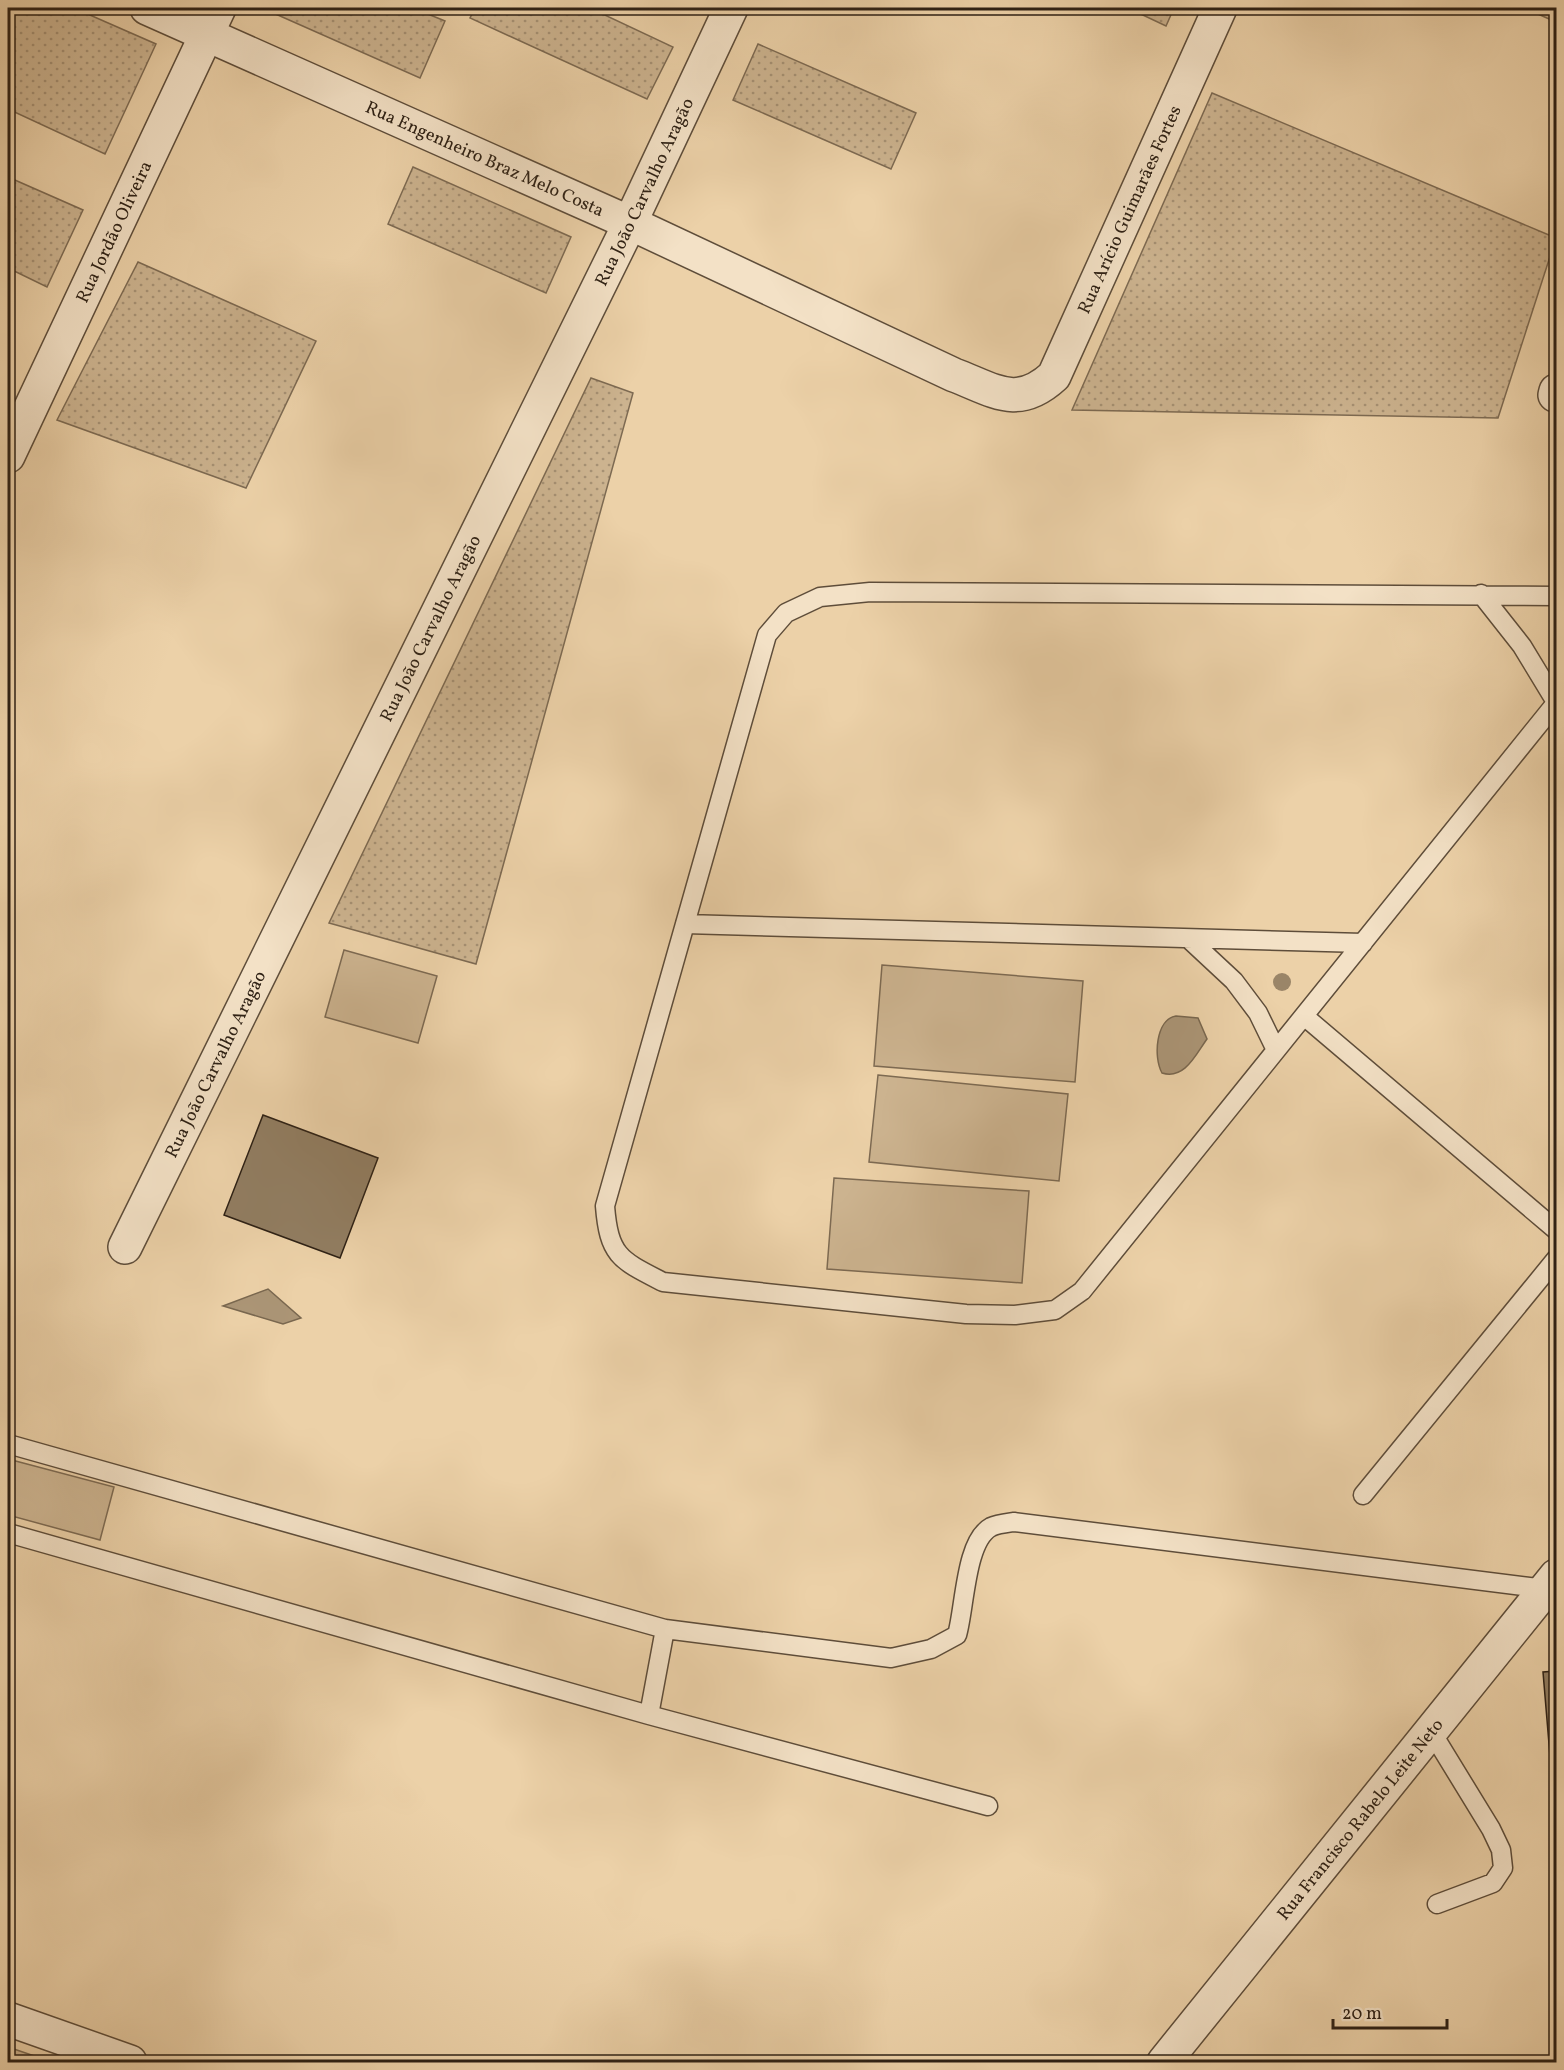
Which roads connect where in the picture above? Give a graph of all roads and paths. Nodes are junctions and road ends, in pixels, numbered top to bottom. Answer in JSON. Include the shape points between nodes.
{"nodes":[{"id":1,"x":147,"y":8,"type":"edge"},
{"id":2,"x":731,"y":8,"type":"edge"},
{"id":3,"x":1220,"y":8,"type":"edge"},
{"id":4,"x":212,"y":21,"type":"edge"},
{"id":5,"x":630,"y":223,"type":"junction"},
{"id":6,"x":1021,"y":396,"type":"joint"},
{"id":7,"x":8,"y":456,"type":"edge"},
{"id":8,"x":1481,"y":594,"type":"junction"},
{"id":9,"x":1557,"y":596,"type":"edge"},
{"id":10,"x":1557,"y":703,"type":"edge"},
{"id":11,"x":685,"y":924,"type":"junction"},
{"id":12,"x":1190,"y":940,"type":"junction"},
{"id":13,"x":1363,"y":943,"type":"junction"},
{"id":14,"x":1304,"y":1016,"type":"junction"},
{"id":15,"x":1276,"y":1050,"type":"junction"},
{"id":16,"x":1557,"y":1230,"type":"edge"},
{"id":17,"x":125,"y":1247,"type":"dead end"},
{"id":18,"x":1557,"y":1259,"type":"edge"},
{"id":19,"x":8,"y":1444,"type":"edge"},
{"id":20,"x":1362,"y":1495,"type":"dead end"},
{"id":21,"x":8,"y":1533,"type":"edge"},
{"id":22,"x":1551,"y":1583,"type":"edge"},
{"id":23,"x":665,"y":1629,"type":"junction"},
{"id":24,"x":649,"y":1715,"type":"junction"},
{"id":25,"x":1431,"y":1731,"type":"junction"},
{"id":26,"x":988,"y":1806,"type":"dead end"},
{"id":27,"x":1437,"y":1904,"type":"dead end"},
{"id":28,"x":8,"y":2019,"type":"edge"},
{"id":29,"x":130,"y":2062,"type":"edge"},
{"id":30,"x":1164,"y":2062,"type":"edge"}],
"edges":[{"from":1,"to":4,"type":"street","name":"Rua Engenheiro Braz Melo Costa"},
{"from":2,"to":5,"type":"street","name":"Rua João Carvalho Aragão"},
{"from":3,"to":6,"type":"street","name":"Rua Arício Guimarães Fortes","via":[[1054,376],[1040,388]]},
{"from":4,"to":5,"type":"street","name":"Rua Engenheiro Braz Melo Costa"},
{"from":4,"to":7,"type":"street","name":"Rua Jordão Oliveira"},
{"from":5,"to":6,"type":"street","name":"Rua Engenheiro Braz Melo Costa","via":[[954,375]]},
{"from":5,"to":17,"type":"street","name":"Rua João Carvalho Aragão"},
{"from":8,"to":9,"type":"lane"},
{"from":8,"to":10,"type":"lane","via":[[1522,646]]},
{"from":8,"to":11,"type":"lane","via":[[870,592],[820,597],[786,613],[767,635]]},
{"from":10,"to":13,"type":"lane"},
{"from":11,"to":12,"type":"lane"},
{"from":11,"to":15,"type":"lane","via":[[604,1206],[608,1237],[627,1264],[663,1282],[966,1314],[1015,1315],[1054,1310],[1082,1290]]},
{"from":12,"to":13,"type":"lane"},
{"from":12,"to":15,"type":"lane","via":[[1234,981],[1258,1013]]},
{"from":13,"to":14,"type":"lane"},
{"from":14,"to":15,"type":"lane"},
{"from":14,"to":16,"type":"lane"},
{"from":18,"to":20,"type":"lane"},
{"from":19,"to":23,"type":"lane"},
{"from":21,"to":24,"type":"lane"},
{"from":22,"to":23,"type":"lane","via":[[1014,1522],[992,1526],[982,1534],[972,1555],[957,1635],[931,1649],[891,1658]]},
{"from":22,"to":25,"type":"street","name":"Rua Francisco Rabelo Leite Neto"},
{"from":23,"to":24,"type":"lane"},
{"from":24,"to":26,"type":"lane"},
{"from":25,"to":27,"type":"lane","via":[[1491,1829],[1501,1850],[1503,1868],[1493,1883]]},
{"from":25,"to":30,"type":"street","name":"Rua Francisco Rabelo Leite Neto"},
{"from":28,"to":29,"type":"street"}]}
